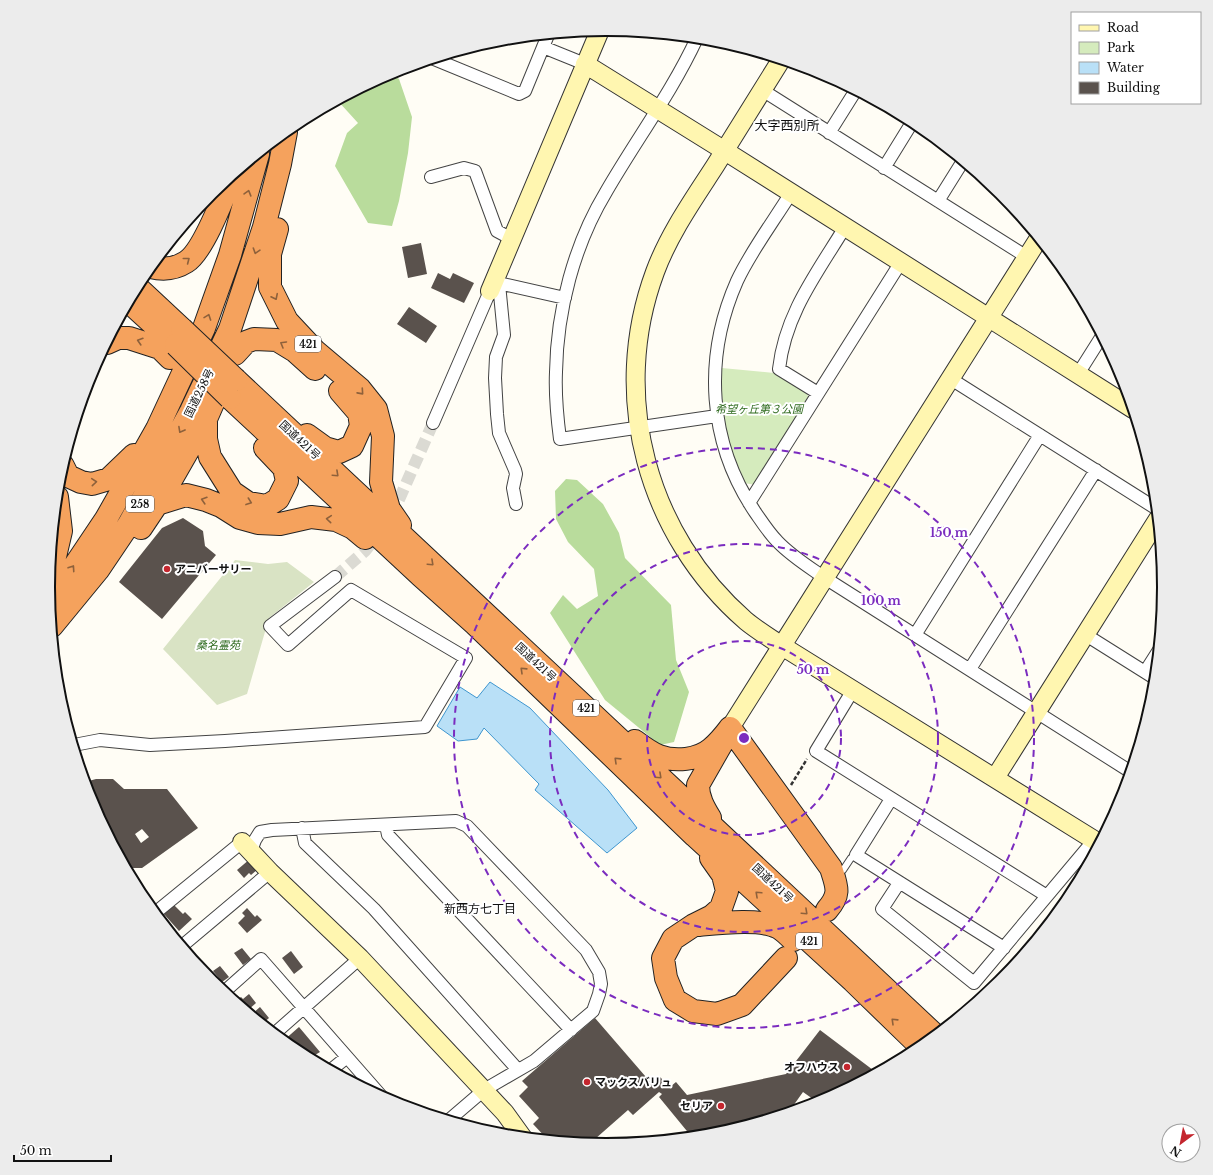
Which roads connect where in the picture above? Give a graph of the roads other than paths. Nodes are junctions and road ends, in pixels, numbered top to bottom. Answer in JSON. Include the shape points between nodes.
{"nodes":[{"id":1,"x":597,"y":36,"type":"edge"},
{"id":2,"x":546,"y":40,"type":"edge"},
{"id":3,"x":695,"y":44,"type":"edge"},
{"id":4,"x":543,"y":47,"type":"junction"},
{"id":5,"x":441,"y":62,"type":"edge"},
{"id":6,"x":585,"y":64,"type":"junction"},
{"id":7,"x":779,"y":64,"type":"edge"},
{"id":8,"x":762,"y":90,"type":"junction"},
{"id":9,"x":853,"y":95,"type":"edge"},
{"id":10,"x":658,"y":110,"type":"junction"},
{"id":11,"x":909,"y":127,"type":"edge"},
{"id":12,"x":298,"y":131,"type":"edge"},
{"id":13,"x":829,"y":132,"type":"junction"},
{"id":14,"x":284,"y":140,"type":"edge"},
{"id":15,"x":725,"y":151,"type":"junction"},
{"id":16,"x":256,"y":163,"type":"edge"},
{"id":17,"x":960,"y":165,"type":"edge"},
{"id":18,"x":884,"y":168,"type":"junction"},
{"id":19,"x":431,"y":177,"type":"dead end"},
{"id":20,"x":228,"y":188,"type":"edge"},
{"id":21,"x":791,"y":193,"type":"junction"},
{"id":22,"x":938,"y":201,"type":"junction"},
{"id":23,"x":846,"y":227,"type":"junction"},
{"id":24,"x":512,"y":239,"type":"junction"},
{"id":25,"x":1036,"y":242,"type":"edge"},
{"id":26,"x":270,"y":254,"type":"junction"},
{"id":27,"x":1027,"y":257,"type":"junction"},
{"id":28,"x":901,"y":262,"type":"junction"},
{"id":29,"x":157,"y":268,"type":"edge"},
{"id":30,"x":494,"y":286,"type":"junction"},
{"id":31,"x":565,"y":298,"type":"junction"},
{"id":32,"x":136,"y":301,"type":"edge"},
{"id":33,"x":135,"y":303,"type":"edge"},
{"id":34,"x":989,"y":317,"type":"junction"},
{"id":35,"x":114,"y":340,"type":"edge"},
{"id":36,"x":1099,"y":341,"type":"edge"},
{"id":37,"x":176,"y":344,"type":"junction"},
{"id":38,"x":235,"y":354,"type":"junction"},
{"id":39,"x":1078,"y":374,"type":"junction"},
{"id":40,"x":951,"y":379,"type":"junction"},
{"id":41,"x":818,"y":393,"type":"junction"},
{"id":42,"x":234,"y":394,"type":"junction"},
{"id":43,"x":1127,"y":405,"type":"edge"},
{"id":44,"x":269,"y":412,"type":"junction"},
{"id":45,"x":717,"y":416,"type":"junction"},
{"id":46,"x":206,"y":419,"type":"junction"},
{"id":47,"x":433,"y":424,"type":"tunnel mouth"},
{"id":48,"x":639,"y":427,"type":"junction"},
{"id":49,"x":157,"y":429,"type":"junction"},
{"id":50,"x":1040,"y":435,"type":"junction"},
{"id":51,"x":1096,"y":470,"type":"junction"},
{"id":52,"x":67,"y":475,"type":"edge"},
{"id":53,"x":749,"y":503,"type":"junction"},
{"id":54,"x":157,"y":504,"type":"junction"},
{"id":55,"x":516,"y":504,"type":"dead end"},
{"id":56,"x":1151,"y":505,"type":"edge"},
{"id":57,"x":60,"y":519,"type":"edge"},
{"id":58,"x":1154,"y":525,"type":"edge"},
{"id":59,"x":411,"y":544,"type":"junction"},
{"id":60,"x":56,"y":553,"type":"edge"},
{"id":61,"x":420,"y":575,"type":"junction"},
{"id":62,"x":335,"y":577,"type":"tunnel mouth"},
{"id":63,"x":825,"y":578,"type":"junction"},
{"id":64,"x":55,"y":593,"type":"edge"},
{"id":65,"x":56,"y":621,"type":"edge"},
{"id":66,"x":915,"y":635,"type":"junction"},
{"id":67,"x":1086,"y":635,"type":"junction"},
{"id":68,"x":57,"y":636,"type":"edge"},
{"id":69,"x":782,"y":646,"type":"junction"},
{"id":70,"x":1153,"y":660,"type":"edge"},
{"id":71,"x":970,"y":669,"type":"junction"},
{"id":72,"x":1145,"y":672,"type":"junction"},
{"id":73,"x":1150,"y":675,"type":"edge"},
{"id":74,"x":564,"y":688,"type":"junction"},
{"id":75,"x":854,"y":690,"type":"junction"},
{"id":76,"x":1036,"y":712,"type":"junction"},
{"id":77,"x":730,"y":728,"type":"junction"},
{"id":78,"x":78,"y":744,"type":"edge"},
{"id":79,"x":1127,"y":770,"type":"edge"},
{"id":80,"x":995,"y":778,"type":"junction"},
{"id":81,"x":892,"y":799,"type":"junction"},
{"id":82,"x":386,"y":825,"type":"junction"},
{"id":83,"x":302,"y":828,"type":"junction"},
{"id":84,"x":715,"y":828,"type":"junction"},
{"id":85,"x":695,"y":836,"type":"junction"},
{"id":86,"x":1094,"y":840,"type":"joint"},
{"id":87,"x":246,"y":847,"type":"junction"},
{"id":88,"x":856,"y":855,"type":"junction"},
{"id":89,"x":843,"y":870,"type":"dead end"},
{"id":90,"x":270,"y":872,"type":"junction"},
{"id":91,"x":899,"y":883,"type":"junction"},
{"id":92,"x":1047,"y":896,"type":"junction"},
{"id":93,"x":159,"y":909,"type":"edge"},
{"id":94,"x":827,"y":910,"type":"dead end"},
{"id":95,"x":694,"y":925,"type":"junction"},
{"id":96,"x":185,"y":943,"type":"edge"},
{"id":97,"x":1004,"y":948,"type":"junction"},
{"id":98,"x":360,"y":958,"type":"junction"},
{"id":99,"x":786,"y":958,"type":"dead end"},
{"id":100,"x":853,"y":981,"type":"junction"},
{"id":101,"x":228,"y":988,"type":"edge"},
{"id":102,"x":304,"y":1008,"type":"junction"},
{"id":103,"x":278,"y":1030,"type":"edge"},
{"id":104,"x":571,"y":1030,"type":"junction"},
{"id":105,"x":932,"y":1032,"type":"edge"},
{"id":106,"x":917,"y":1043,"type":"edge"},
{"id":107,"x":347,"y":1057,"type":"junction"},
{"id":108,"x":335,"y":1067,"type":"edge"},
{"id":109,"x":518,"y":1070,"type":"junction"},
{"id":110,"x":373,"y":1087,"type":"edge"},
{"id":111,"x":484,"y":1090,"type":"junction"},
{"id":112,"x":453,"y":1117,"type":"edge"},
{"id":113,"x":518,"y":1131,"type":"edge"}],
"edges":[{"from":1,"to":6,"type":"street"},
{"from":2,"to":4,"type":"street"},
{"from":3,"to":10,"type":"street"},
{"from":4,"to":5,"type":"street","via":[[525,91],[519,94]]},
{"from":4,"to":6,"type":"street"},
{"from":6,"to":10,"type":"street"},
{"from":6,"to":24,"type":"street"},
{"from":7,"to":8,"type":"street"},
{"from":8,"to":13,"type":"street"},
{"from":8,"to":15,"type":"street"},
{"from":9,"to":13,"type":"street"},
{"from":10,"to":15,"type":"street"},
{"from":10,"to":31,"type":"street","via":[[598,206],[582,242]]},
{"from":11,"to":18,"type":"street"},
{"from":12,"to":26,"type":"highway","number":"421","via":[[286,197]]},
{"from":13,"to":18,"type":"street"},
{"from":14,"to":65,"type":"highway","name":"国道258号","number":"258","one_way":true,"via":[[264,227],[230,328],[191,411],[129,524],[98,570]]},
{"from":15,"to":21,"type":"street"},
{"from":15,"to":48,"type":"street","via":[[677,225],[650,286],[636,356],[635,398]]},
{"from":49,"to":16,"type":"highway","name":"国道258号","number":"258","one_way":true,"via":[[204,328],[230,255]]},
{"from":17,"to":22,"type":"street"},
{"from":18,"to":22,"type":"street"},
{"from":19,"to":24,"type":"street","via":[[464,168],[475,171],[497,231]]},
{"from":29,"to":20,"type":"highway","one_way":true,"via":[[175,268],[187,262],[200,248]]},
{"from":21,"to":23,"type":"street"},
{"from":21,"to":45,"type":"street","via":[[746,264],[726,310],[716,356],[714,382]]},
{"from":22,"to":27,"type":"street"},
{"from":23,"to":28,"type":"street"},
{"from":23,"to":41,"type":"street","via":[[799,302],[788,328],[780,361],[779,369]]},
{"from":24,"to":30,"type":"street"},
{"from":25,"to":27,"type":"street"},
{"from":26,"to":38,"type":"highway"},
{"from":26,"to":59,"type":"highway","number":"421","one_way":true,"via":[[270,287],[287,321],[315,351],[360,389],[376,409],[383,436],[381,482],[389,509]]},
{"from":27,"to":34,"type":"street"},
{"from":28,"to":34,"type":"street"},
{"from":28,"to":41,"type":"street"},
{"from":30,"to":31,"type":"street"},
{"from":30,"to":47,"type":"street"},
{"from":30,"to":55,"type":"street","via":[[504,335],[496,357],[496,409],[499,433],[516,474],[513,488]]},
{"from":31,"to":48,"type":"street","via":[[556,372],[556,407],[560,439]]},
{"from":32,"to":37,"type":"highway","name":"国道421号","number":"421","via":[[159,308]]},
{"from":33,"to":37,"type":"highway","name":"国道421号","number":"421"},
{"from":34,"to":39,"type":"street"},
{"from":34,"to":40,"type":"street"},
{"from":37,"to":35,"type":"highway","number":"421","one_way":true,"via":[[160,348],[129,338]]},
{"from":36,"to":39,"type":"street"},
{"from":37,"to":42,"type":"highway","name":"国道421号","number":"421","bridge":true},
{"from":37,"to":42,"type":"highway","name":"国道421号","number":"421","bridge":true,"via":[[213,382]]},
{"from":44,"to":38,"type":"highway","one_way":true,"via":[[278,413],[325,448],[339,452],[352,446],[361,426],[359,413],[346,397],[295,351],[277,340],[254,339],[246,342]]},
{"from":38,"to":46,"type":"highway"},
{"from":39,"to":43,"type":"street"},
{"from":40,"to":50,"type":"street"},
{"from":40,"to":63,"type":"street"},
{"from":41,"to":53,"type":"street"},
{"from":42,"to":44,"type":"highway","name":"国道421号","number":"421"},
{"from":46,"to":42,"type":"highway","one_way":true,"via":[[206,439],[210,457],[232,492],[248,503],[266,506],[278,499],[287,481],[284,468],[235,418]]},
{"from":42,"to":61,"type":"highway","name":"国道421号","number":"421"},
{"from":44,"to":59,"type":"highway","name":"国道421号","number":"421","one_way":true},
{"from":45,"to":48,"type":"street"},
{"from":45,"to":53,"type":"street","via":[[726,453]]},
{"from":46,"to":54,"type":"highway"},
{"from":48,"to":69,"type":"street","via":[[659,499],[684,550],[732,607],[759,631]]},
{"from":52,"to":49,"type":"highway","one_way":true,"via":[[81,482],[92,484],[109,479]]},
{"from":64,"to":49,"type":"highway","name":"国道258号","number":"258","one_way":true,"via":[[106,519]]},
{"from":50,"to":51,"type":"street"},
{"from":50,"to":66,"type":"street"},
{"from":51,"to":56,"type":"street"},
{"from":51,"to":71,"type":"street"},
{"from":53,"to":63,"type":"street","via":[[777,541]]},
{"from":61,"to":54,"type":"highway","one_way":true,"via":[[390,560],[353,528],[336,520],[311,517],[280,524],[258,523],[240,518],[206,500],[186,495]]},
{"from":54,"to":68,"type":"highway","via":[[121,559],[80,612]]},
{"from":57,"to":60,"type":"highway","via":[[61,531]]},
{"from":58,"to":67,"type":"street"},
{"from":59,"to":74,"type":"highway","name":"国道421号","number":"421","one_way":true},
{"from":85,"to":61,"type":"highway","name":"国道421号","number":"421","one_way":true},
{"from":62,"to":78,"type":"street","via":[[270,626],[288,645],[351,590],[466,658],[425,727],[217,742],[150,745],[100,740]]},
{"from":63,"to":66,"type":"street"},
{"from":63,"to":69,"type":"street"},
{"from":66,"to":71,"type":"street"},
{"from":67,"to":72,"type":"street"},
{"from":67,"to":76,"type":"street"},
{"from":69,"to":75,"type":"street"},
{"from":69,"to":77,"type":"street"},
{"from":70,"to":72,"type":"street"},
{"from":71,"to":76,"type":"street"},
{"from":72,"to":73,"type":"street"},
{"from":74,"to":77,"type":"highway","via":[[601,712],[631,738],[659,756],[685,759],[702,755],[710,751]]},
{"from":74,"to":84,"type":"highway","name":"国道421号","number":"421","one_way":true},
{"from":75,"to":80,"type":"street"},
{"from":75,"to":81,"type":"street","via":[[816,751]]},
{"from":76,"to":79,"type":"street"},
{"from":76,"to":80,"type":"street"},
{"from":77,"to":84,"type":"highway","via":[[698,785],[700,800]]},
{"from":77,"to":94,"type":"highway","via":[[831,868],[838,888],[834,902]]},
{"from":80,"to":86,"type":"street"},
{"from":81,"to":88,"type":"street"},
{"from":81,"to":92,"type":"street"},
{"from":82,"to":83,"type":"street"},
{"from":82,"to":104,"type":"street","via":[[388,835]]},
{"from":82,"to":104,"type":"street","via":[[456,821],[467,826],[586,950],[599,972],[601,984],[593,1011]]},
{"from":83,"to":87,"type":"street","via":[[260,832]]},
{"from":83,"to":109,"type":"street","via":[[305,843],[374,909]]},
{"from":84,"to":105,"type":"highway","name":"国道421号","number":"421","one_way":true},
{"from":85,"to":95,"type":"highway","via":[[723,875],[727,891],[721,908]]},
{"from":100,"to":85,"type":"highway","name":"国道421号","number":"421","one_way":true},
{"from":86,"to":92,"type":"street"},
{"from":87,"to":90,"type":"street"},
{"from":87,"to":93,"type":"street"},
{"from":88,"to":89,"type":"lane"},
{"from":88,"to":91,"type":"street"},
{"from":90,"to":96,"type":"street"},
{"from":90,"to":98,"type":"street"},
{"from":91,"to":97,"type":"street"},
{"from":91,"to":97,"type":"street","via":[[882,909],[974,983]]},
{"from":92,"to":97,"type":"street"},
{"from":95,"to":99,"type":"highway","via":[[673,939],[663,958],[666,978],[675,1000],[693,1011],[717,1014],[742,1005]]},
{"from":95,"to":100,"type":"highway","via":[[724,922],[762,923],[779,928],[829,972]]},
{"from":98,"to":102,"type":"street"},
{"from":98,"to":111,"type":"street"},
{"from":106,"to":100,"type":"highway","name":"国道421号","number":"421","one_way":true},
{"from":101,"to":102,"type":"street","via":[[261,959]]},
{"from":102,"to":103,"type":"street"},
{"from":102,"to":107,"type":"street"},
{"from":104,"to":109,"type":"street","via":[[534,1061]]},
{"from":107,"to":108,"type":"street"},
{"from":107,"to":110,"type":"street"},
{"from":109,"to":111,"type":"street"},
{"from":111,"to":112,"type":"street"},
{"from":111,"to":113,"type":"street"}]}
